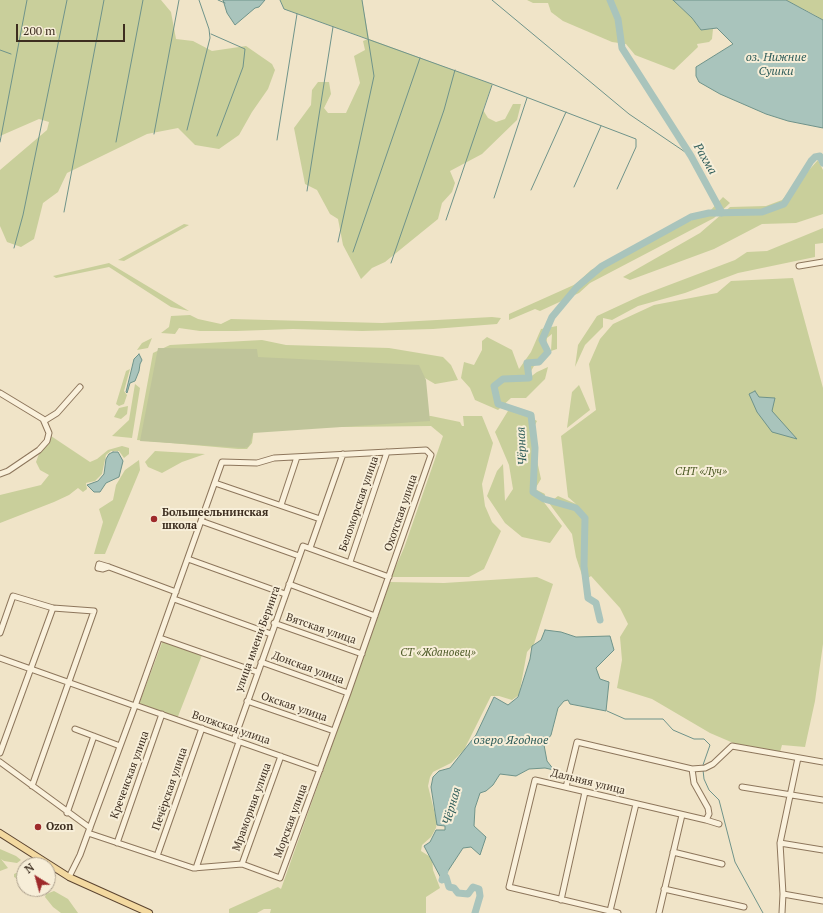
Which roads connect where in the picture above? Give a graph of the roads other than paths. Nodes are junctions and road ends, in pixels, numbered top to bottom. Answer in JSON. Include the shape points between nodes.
{"nodes":[{"id":1,"x":823,"y":262,"type":"edge"},
{"id":2,"x":799,"y":266,"type":"dead end"},
{"id":3,"x":80,"y":388,"type":"dead end"},
{"id":4,"x":0,"y":393,"type":"edge"},
{"id":5,"x":45,"y":422,"type":"junction"},
{"id":6,"x":387,"y":452,"type":"junction"},
{"id":7,"x":343,"y":454,"type":"junction"},
{"id":8,"x":297,"y":456,"type":"junction"},
{"id":9,"x":0,"y":474,"type":"edge"},
{"id":10,"x":215,"y":483,"type":"junction"},
{"id":11,"x":281,"y":506,"type":"junction"},
{"id":12,"x":320,"y":519,"type":"junction"},
{"id":13,"x":202,"y":521,"type":"junction"},
{"id":14,"x":310,"y":548,"type":"junction"},
{"id":15,"x":299,"y":556,"type":"junction"},
{"id":16,"x":188,"y":559,"type":"junction"},
{"id":17,"x":350,"y":562,"type":"junction"},
{"id":18,"x":109,"y":567,"type":"dead end"},
{"id":19,"x":389,"y":576,"type":"junction"},
{"id":20,"x":288,"y":584,"type":"junction"},
{"id":21,"x":176,"y":592,"type":"junction"},
{"id":22,"x":285,"y":594,"type":"junction"},
{"id":23,"x":174,"y":599,"type":"junction"},
{"id":24,"x":53,"y":608,"type":"junction"},
{"id":25,"x":375,"y":616,"type":"junction"},
{"id":26,"x":274,"y":623,"type":"junction"},
{"id":27,"x":0,"y":633,"type":"edge"},
{"id":28,"x":271,"y":634,"type":"junction"},
{"id":29,"x":160,"y":638,"type":"junction"},
{"id":30,"x":362,"y":654,"type":"junction"},
{"id":31,"x":0,"y":658,"type":"edge"},
{"id":32,"x":261,"y":662,"type":"junction"},
{"id":33,"x":30,"y":669,"type":"junction"},
{"id":34,"x":257,"y":672,"type":"junction"},
{"id":35,"x":69,"y":683,"type":"junction"},
{"id":36,"x":348,"y":693,"type":"junction"},
{"id":37,"x":247,"y":701,"type":"junction"},
{"id":38,"x":135,"y":706,"type":"junction"},
{"id":39,"x":162,"y":714,"type":"junction"},
{"id":40,"x":202,"y":728,"type":"junction"},
{"id":41,"x":75,"y":729,"type":"dead end"},
{"id":42,"x":334,"y":732,"type":"junction"},
{"id":43,"x":94,"y":736,"type":"junction"},
{"id":44,"x":234,"y":740,"type":"junction"},
{"id":45,"x":239,"y":742,"type":"junction"},
{"id":46,"x":120,"y":746,"type":"junction"},
{"id":47,"x":0,"y":753,"type":"edge"},
{"id":48,"x":281,"y":756,"type":"junction"},
{"id":49,"x":798,"y":758,"type":"junction"},
{"id":50,"x":0,"y":762,"type":"edge"},
{"id":51,"x":823,"y":762,"type":"edge"},
{"id":52,"x":692,"y":769,"type":"junction"},
{"id":53,"x":320,"y":770,"type":"junction"},
{"id":54,"x":32,"y":786,"type":"junction"},
{"id":55,"x":566,"y":787,"type":"junction"},
{"id":56,"x":742,"y":787,"type":"dead end"},
{"id":57,"x":585,"y":792,"type":"junction"},
{"id":58,"x":791,"y":794,"type":"junction"},
{"id":59,"x":823,"y":800,"type":"edge"},
{"id":60,"x":636,"y":804,"type":"junction"},
{"id":61,"x":67,"y":813,"type":"junction"},
{"id":62,"x":682,"y":815,"type":"junction"},
{"id":63,"x":706,"y":820,"type":"junction"},
{"id":64,"x":719,"y":824,"type":"dead end"},
{"id":65,"x":89,"y":831,"type":"junction"},
{"id":66,"x":0,"y":833,"type":"edge"},
{"id":67,"x":117,"y":843,"type":"junction"},
{"id":68,"x":780,"y":843,"type":"junction"},
{"id":69,"x":823,"y":850,"type":"edge"},
{"id":70,"x":673,"y":852,"type":"junction"},
{"id":71,"x":156,"y":856,"type":"junction"},
{"id":72,"x":242,"y":864,"type":"junction"},
{"id":73,"x":722,"y":864,"type":"dead end"},
{"id":74,"x":196,"y":868,"type":"junction"},
{"id":75,"x":69,"y":877,"type":"junction"},
{"id":76,"x":664,"y":889,"type":"junction"},
{"id":77,"x":783,"y":894,"type":"junction"},
{"id":78,"x":561,"y":900,"type":"junction"},
{"id":79,"x":823,"y":901,"type":"edge"},
{"id":80,"x":744,"y":907,"type":"dead end"},
{"id":81,"x":610,"y":911,"type":"junction"},
{"id":82,"x":149,"y":913,"type":"edge"},
{"id":83,"x":618,"y":913,"type":"edge"},
{"id":84,"x":659,"y":913,"type":"edge"},
{"id":85,"x":782,"y":913,"type":"edge"}],
"edges":[{"from":1,"to":2,"type":"street"},
{"from":3,"to":5,"type":"street"},
{"from":4,"to":5,"type":"street"},
{"from":5,"to":9,"type":"street","via":[[50,433],[47,441],[39,450]]},
{"from":6,"to":7,"type":"street"},
{"from":6,"to":17,"type":"street","name":"Беломорская улица"},
{"from":6,"to":19,"type":"street","name":"Охотская улица","via":[[426,450],[431,455]]},
{"from":7,"to":8,"type":"street"},
{"from":7,"to":12,"type":"street"},
{"from":8,"to":10,"type":"street","via":[[257,463],[222,462]]},
{"from":8,"to":11,"type":"street"},
{"from":10,"to":11,"type":"street"},
{"from":10,"to":13,"type":"street"},
{"from":11,"to":12,"type":"street"},
{"from":12,"to":14,"type":"street"},
{"from":13,"to":15,"type":"street"},
{"from":13,"to":16,"type":"street"},
{"from":14,"to":15,"type":"street","name":"улица имени Беринга","via":[[303,546]]},
{"from":14,"to":17,"type":"street"},
{"from":15,"to":20,"type":"street","name":"улица имени Беринга"},
{"from":16,"to":21,"type":"street"},
{"from":16,"to":22,"type":"street"},
{"from":17,"to":19,"type":"street"},
{"from":18,"to":21,"type":"street"},
{"from":19,"to":25,"type":"street","name":"Охотская улица"},
{"from":20,"to":22,"type":"street","name":"улица имени Беринга"},
{"from":20,"to":25,"type":"street"},
{"from":21,"to":23,"type":"street"},
{"from":22,"to":26,"type":"street","name":"улица имени Беринга"},
{"from":23,"to":28,"type":"street"},
{"from":23,"to":29,"type":"street"},
{"from":24,"to":27,"type":"street","via":[[13,596]]},
{"from":24,"to":33,"type":"street"},
{"from":24,"to":35,"type":"street","via":[[94,611]]},
{"from":25,"to":30,"type":"street","name":"Охотская улица"},
{"from":26,"to":28,"type":"street","name":"улица имени Беринга"},
{"from":26,"to":30,"type":"street","name":"Вятская улица"},
{"from":28,"to":32,"type":"street","name":"улица имени Беринга"},
{"from":29,"to":34,"type":"street"},
{"from":29,"to":38,"type":"street"},
{"from":30,"to":36,"type":"street","name":"Морская улица"},
{"from":31,"to":33,"type":"street","name":"Волжская улица"},
{"from":32,"to":34,"type":"street","name":"улица имени Беринга"},
{"from":32,"to":36,"type":"street","name":"Донская улица"},
{"from":33,"to":35,"type":"street","name":"Волжская улица"},
{"from":33,"to":47,"type":"street"},
{"from":34,"to":37,"type":"street","name":"улица имени Беринга"},
{"from":35,"to":38,"type":"street","name":"Волжская улица"},
{"from":35,"to":54,"type":"street"},
{"from":36,"to":42,"type":"street","name":"Морская улица"},
{"from":37,"to":42,"type":"street","name":"Окская улица"},
{"from":37,"to":44,"type":"street","name":"улица имени Беринга"},
{"from":38,"to":39,"type":"street","name":"Волжская улица"},
{"from":38,"to":46,"type":"street"},
{"from":39,"to":40,"type":"street","name":"Волжская улица"},
{"from":39,"to":67,"type":"street","name":"Креченская улица"},
{"from":40,"to":44,"type":"street","name":"Волжская улица"},
{"from":40,"to":71,"type":"street","name":"Печёрская улица"},
{"from":41,"to":43,"type":"street"},
{"from":42,"to":53,"type":"street","name":"Морская улица"},
{"from":43,"to":46,"type":"street"},
{"from":43,"to":61,"type":"street"},
{"from":44,"to":45,"type":"street","name":"Волжская улица"},
{"from":45,"to":48,"type":"street","name":"Волжская улица"},
{"from":45,"to":74,"type":"street"},
{"from":46,"to":65,"type":"street"},
{"from":48,"to":53,"type":"street","name":"Волжская улица"},
{"from":48,"to":72,"type":"street","name":"Мраморная улица"},
{"from":49,"to":51,"type":"street"},
{"from":49,"to":52,"type":"street","via":[[732,746],[713,764]]},
{"from":49,"to":58,"type":"street"},
{"from":50,"to":54,"type":"street"},
{"from":52,"to":55,"type":"street","via":[[577,742]]},
{"from":52,"to":63,"type":"street","via":[[694,783],[708,808]]},
{"from":53,"to":72,"type":"street","name":"Морская улица","via":[[280,878]]},
{"from":54,"to":61,"type":"street"},
{"from":55,"to":57,"type":"street","name":"Дальняя улица"},
{"from":55,"to":78,"type":"street","name":"Дальняя улица","via":[[535,780],[509,887]]},
{"from":56,"to":58,"type":"street"},
{"from":57,"to":60,"type":"street","name":"Дальняя улица"},
{"from":57,"to":78,"type":"street"},
{"from":58,"to":59,"type":"street"},
{"from":58,"to":68,"type":"street"},
{"from":60,"to":62,"type":"street","name":"Дальняя улица"},
{"from":60,"to":81,"type":"street"},
{"from":61,"to":65,"type":"street"},
{"from":62,"to":63,"type":"street","name":"Дальняя улица"},
{"from":62,"to":70,"type":"street"},
{"from":63,"to":64,"type":"street","name":"Дальняя улица"},
{"from":65,"to":67,"type":"street"},
{"from":65,"to":75,"type":"street"},
{"from":66,"to":75,"type":"main road"},
{"from":67,"to":71,"type":"street"},
{"from":68,"to":69,"type":"street"},
{"from":68,"to":77,"type":"street"},
{"from":70,"to":73,"type":"street"},
{"from":70,"to":76,"type":"street"},
{"from":71,"to":74,"type":"street"},
{"from":72,"to":74,"type":"street"},
{"from":75,"to":82,"type":"main road"},
{"from":76,"to":80,"type":"street"},
{"from":76,"to":84,"type":"street"},
{"from":77,"to":79,"type":"street"},
{"from":77,"to":85,"type":"street"},
{"from":78,"to":81,"type":"street","name":"Дальняя улица"},
{"from":81,"to":83,"type":"street","name":"Дальняя улица"}]}
